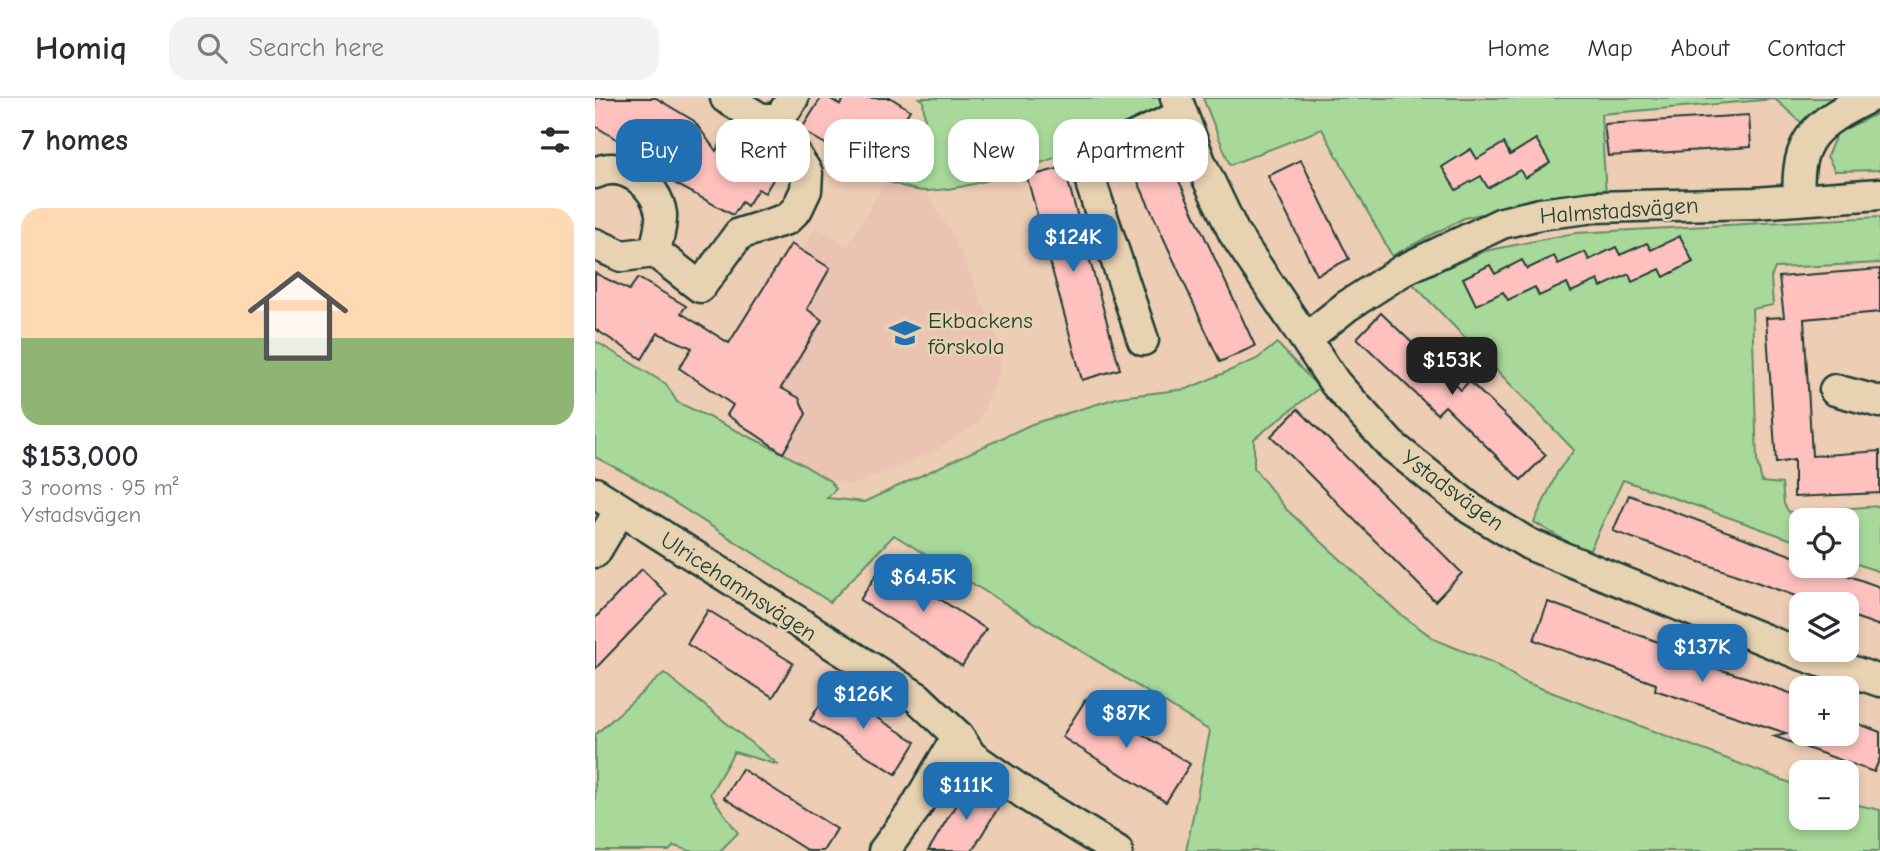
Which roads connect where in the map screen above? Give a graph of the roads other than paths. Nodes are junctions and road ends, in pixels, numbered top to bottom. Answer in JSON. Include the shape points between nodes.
{"nodes":[{"id":1,"x":726,"y":98,"type":"edge"},
{"id":2,"x":1867,"y":98,"type":"edge"},
{"id":3,"x":1179,"y":106,"type":"edge"},
{"id":4,"x":786,"y":109,"type":"edge"},
{"id":5,"x":595,"y":173,"type":"edge"},
{"id":6,"x":1880,"y":194,"type":"edge"},
{"id":7,"x":1799,"y":199,"type":"junction"},
{"id":8,"x":595,"y":244,"type":"edge"},
{"id":9,"x":655,"y":252,"type":"junction"},
{"id":10,"x":1307,"y":338,"type":"junction"},
{"id":11,"x":1143,"y":340,"type":"dead end"},
{"id":12,"x":1835,"y":390,"type":"dead end"},
{"id":13,"x":1880,"y":402,"type":"edge"},
{"id":14,"x":595,"y":493,"type":"edge"},
{"id":15,"x":620,"y":510,"type":"junction"},
{"id":16,"x":595,"y":552,"type":"edge"},
{"id":17,"x":1880,"y":681,"type":"edge"},
{"id":18,"x":958,"y":736,"type":"junction"},
{"id":19,"x":884,"y":851,"type":"edge"},
{"id":20,"x":1117,"y":851,"type":"edge"}],
"edges":[{"from":1,"to":4,"type":"street","via":[[761,119]]},
{"from":2,"to":7,"type":"street","via":[[1817,126],[1804,149]]},
{"from":3,"to":10,"type":"street","name":"Ystadsvägen","via":[[1234,233]]},
{"from":3,"to":11,"type":"street","name":"Ystadsvägen","via":[[1100,153],[1091,173]]},
{"from":4,"to":9,"type":"street","via":[[783,136],[807,173],[806,190],[797,209],[787,219],[739,234],[700,287]]},
{"from":5,"to":9,"type":"street","via":[[618,168],[638,177],[654,194],[661,215]]},
{"from":6,"to":7,"type":"street","name":"Halmstadsvägen"},
{"from":7,"to":10,"type":"street","name":"Halmstadsvägen","via":[[1595,207],[1501,223],[1405,269]]},
{"from":8,"to":9,"type":"street","via":[[622,256]]},
{"from":10,"to":17,"type":"street","name":"Ystadsvägen","via":[[1335,383],[1391,445],[1471,509],[1529,544],[1800,654]]},
{"from":12,"to":13,"type":"street"},
{"from":14,"to":15,"type":"street","name":"Ulricehamnsvägen"},
{"from":15,"to":16,"type":"street"},
{"from":15,"to":18,"type":"street","name":"Ulricehamnsvägen","via":[[918,698]]},
{"from":18,"to":19,"type":"street"},
{"from":18,"to":20,"type":"street","name":"Ulricehamnsvägen","via":[[971,756],[998,776]]}]}
